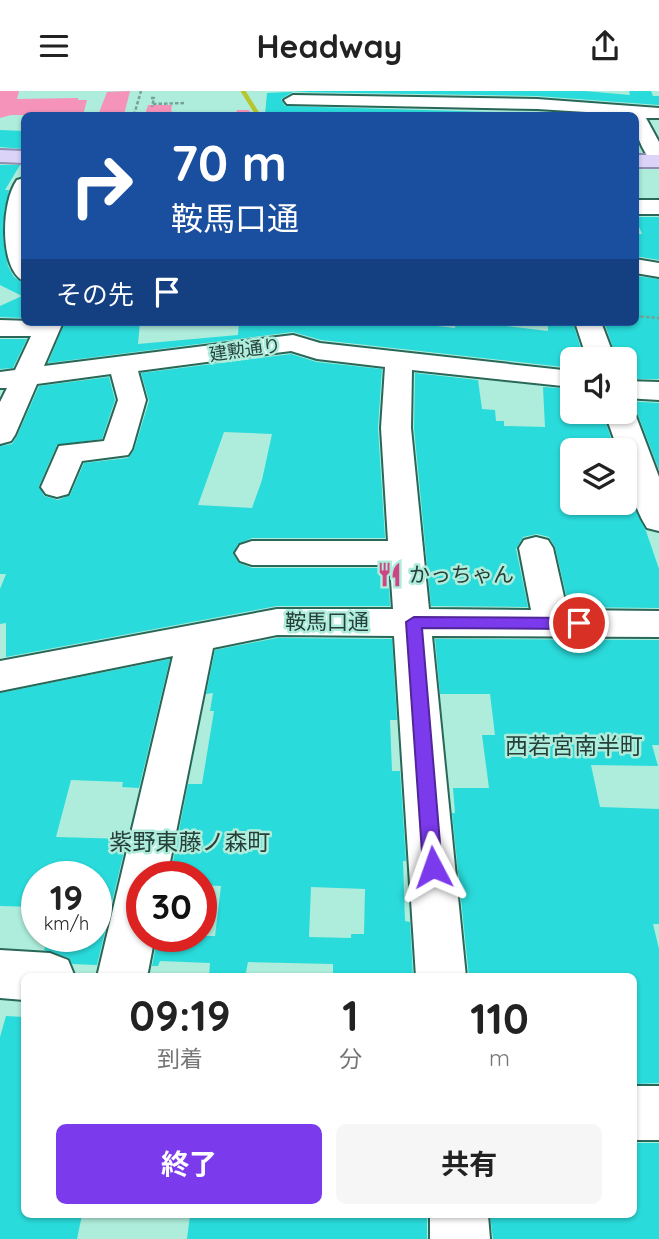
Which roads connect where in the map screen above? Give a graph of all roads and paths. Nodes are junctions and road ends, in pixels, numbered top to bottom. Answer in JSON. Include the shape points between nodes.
{"nodes":[{"id":1,"x":141,"y":91,"type":"edge"},
{"id":2,"x":408,"y":96,"type":"edge"},
{"id":3,"x":537,"y":97,"type":"edge"},
{"id":4,"x":139,"y":98,"type":"junction"},
{"id":5,"x":144,"y":98,"type":"dead end"},
{"id":6,"x":151,"y":98,"type":"dead end"},
{"id":7,"x":594,"y":99,"type":"edge"},
{"id":8,"x":292,"y":102,"type":"edge"},
{"id":9,"x":185,"y":103,"type":"dead end"},
{"id":10,"x":489,"y":103,"type":"edge"},
{"id":11,"x":659,"y":105,"type":"edge"},
{"id":12,"x":430,"y":109,"type":"edge"},
{"id":13,"x":634,"y":111,"type":"joint"},
{"id":14,"x":135,"y":112,"type":"edge"},
{"id":15,"x":639,"y":127,"type":"edge"},
{"id":16,"x":0,"y":148,"type":"edge"},
{"id":17,"x":21,"y":148,"type":"edge"},
{"id":18,"x":0,"y":156,"type":"edge"},
{"id":19,"x":21,"y":157,"type":"edge"},
{"id":20,"x":648,"y":157,"type":"edge"},
{"id":21,"x":659,"y":183,"type":"edge"},
{"id":22,"x":21,"y":190,"type":"edge"},
{"id":23,"x":12,"y":206,"type":"edge"},
{"id":24,"x":639,"y":207,"type":"edge"},
{"id":25,"x":659,"y":207,"type":"edge"},
{"id":26,"x":639,"y":268,"type":"edge"},
{"id":27,"x":659,"y":270,"type":"edge"},
{"id":28,"x":21,"y":272,"type":"edge"},
{"id":29,"x":639,"y":316,"type":"edge"},
{"id":30,"x":659,"y":318,"type":"edge"},
{"id":31,"x":32,"y":326,"type":"edge"},
{"id":32,"x":47,"y":326,"type":"edge"},
{"id":33,"x":589,"y":326,"type":"edge"},
{"id":34,"x":0,"y":328,"type":"edge"},
{"id":35,"x":294,"y":333,"type":"edge"},
{"id":36,"x":597,"y":347,"type":"edge"},
{"id":37,"x":399,"y":361,"type":"junction"},
{"id":38,"x":123,"y":365,"type":"junction"},
{"id":39,"x":560,"y":378,"type":"edge"},
{"id":40,"x":13,"y":379,"type":"edge"},
{"id":41,"x":637,"y":390,"type":"edge"},
{"id":42,"x":659,"y":391,"type":"edge"},
{"id":43,"x":625,"y":424,"type":"edge"},
{"id":44,"x":0,"y":435,"type":"edge"},
{"id":45,"x":57,"y":487,"type":"dead end"},
{"id":46,"x":659,"y":520,"type":"edge"},
{"id":47,"x":536,"y":548,"type":"dead end"},
{"id":48,"x":252,"y":552,"type":"dead end"},
{"id":49,"x":408,"y":553,"type":"junction"},
{"id":50,"x":414,"y":622,"type":"junction"},
{"id":51,"x":552,"y":623,"type":"junction"},
{"id":52,"x":659,"y":624,"type":"edge"},
{"id":53,"x":196,"y":638,"type":"junction"},
{"id":54,"x":0,"y":676,"type":"edge"},
{"id":55,"x":147,"y":861,"type":"edge"},
{"id":56,"x":128,"y":952,"type":"edge"},
{"id":57,"x":123,"y":973,"type":"edge"},
{"id":58,"x":441,"y":973,"type":"edge"},
{"id":59,"x":0,"y":974,"type":"edge"},
{"id":60,"x":21,"y":975,"type":"edge"},
{"id":61,"x":637,"y":1113,"type":"edge"},
{"id":62,"x":659,"y":1113,"type":"edge"},
{"id":63,"x":459,"y":1218,"type":"edge"},
{"id":64,"x":460,"y":1239,"type":"edge"}],
"edges":[{"from":1,"to":4,"type":"path"},
{"from":2,"to":8,"type":"street"},
{"from":2,"to":12,"type":"street"},
{"from":3,"to":7,"type":"street"},
{"from":3,"to":10,"type":"street"},
{"from":4,"to":5,"type":"path"},
{"from":4,"to":14,"type":"path"},
{"from":6,"to":9,"type":"path","via":[[152,106]]},
{"from":7,"to":13,"type":"street"},
{"from":10,"to":12,"type":"street"},
{"from":11,"to":13,"type":"street"},
{"from":15,"to":20,"type":"street"},
{"from":16,"to":17,"type":"main road"},
{"from":18,"to":19,"type":"main road"},
{"from":20,"to":21,"type":"street"},
{"from":22,"to":23,"type":"street"},
{"from":23,"to":28,"type":"street","via":[[5,250]]},
{"from":24,"to":25,"type":"street"},
{"from":26,"to":27,"type":"street"},
{"from":29,"to":30,"type":"path"},
{"from":31,"to":34,"type":"street"},
{"from":32,"to":40,"type":"street"},
{"from":33,"to":36,"type":"street"},
{"from":35,"to":37,"type":"street","name":"建勲通り","via":[[317,351]]},
{"from":35,"to":38,"type":"street","name":"建勲通り"},
{"from":37,"to":39,"type":"street","name":"建勲通り"},
{"from":37,"to":49,"type":"street","via":[[396,428]]},
{"from":38,"to":40,"type":"street","name":"建勲通り"},
{"from":38,"to":45,"type":"street","via":[[132,400],[117,449],[70,453]]},
{"from":40,"to":44,"type":"street"},
{"from":41,"to":42,"type":"street"},
{"from":43,"to":46,"type":"street"},
{"from":47,"to":51,"type":"street"},
{"from":48,"to":49,"type":"street"},
{"from":49,"to":50,"type":"street"},
{"from":50,"to":51,"type":"street","name":"鞍馬口通"},
{"from":50,"to":53,"type":"street","name":"鞍馬口通","via":[[277,622]]},
{"from":50,"to":58,"type":"street"},
{"from":51,"to":52,"type":"street","name":"鞍馬口通"},
{"from":53,"to":54,"type":"street","name":"鞍馬口通"},
{"from":53,"to":55,"type":"street"},
{"from":56,"to":57,"type":"street"},
{"from":59,"to":60,"type":"street"},
{"from":61,"to":62,"type":"street"},
{"from":63,"to":64,"type":"street"}]}
